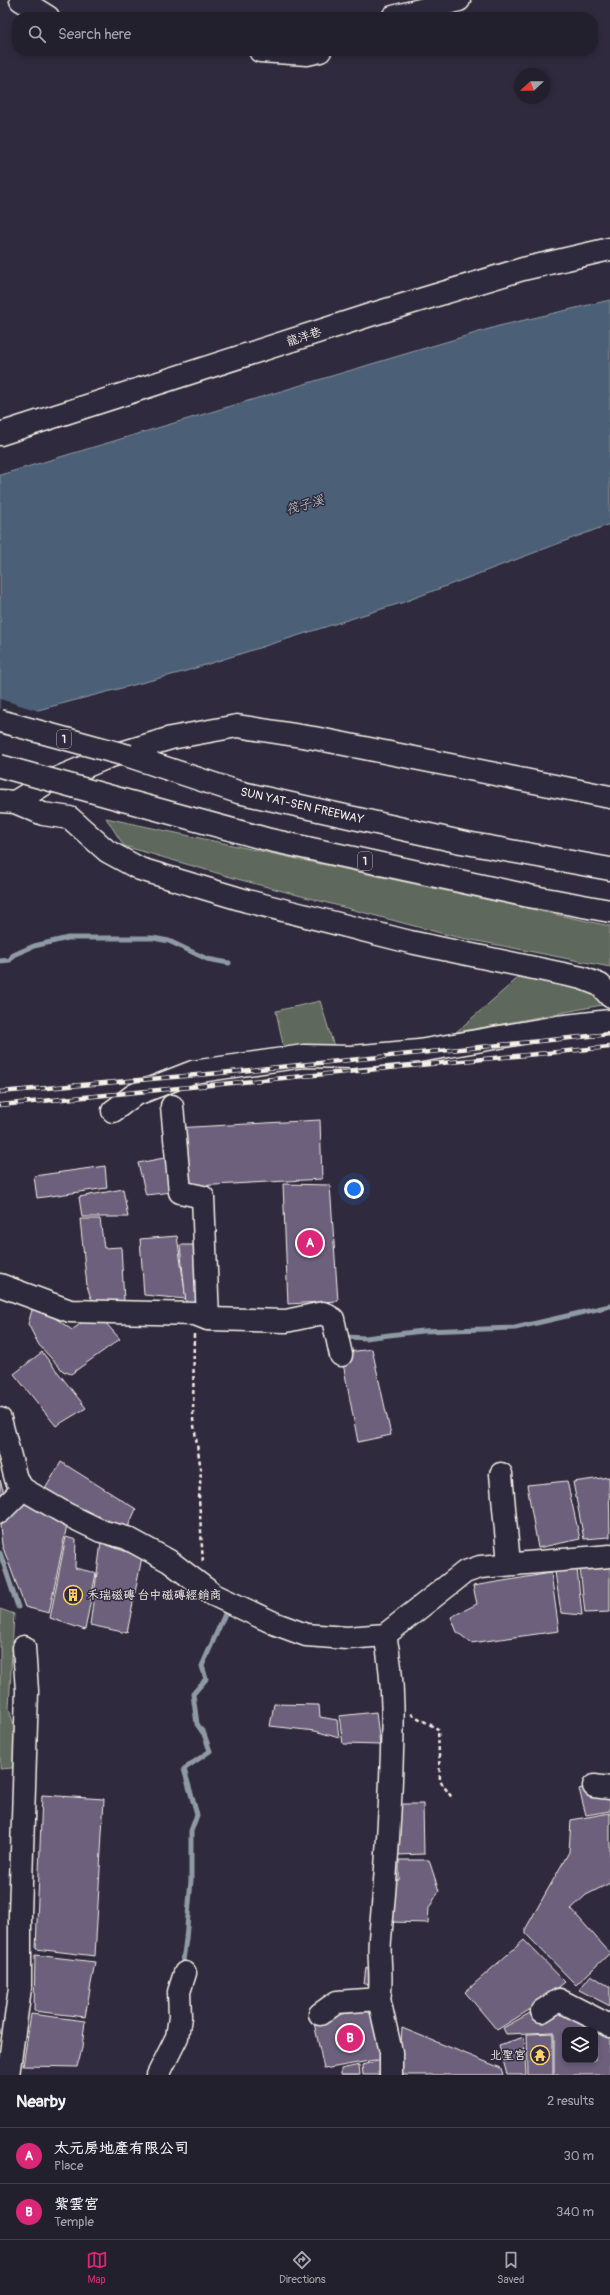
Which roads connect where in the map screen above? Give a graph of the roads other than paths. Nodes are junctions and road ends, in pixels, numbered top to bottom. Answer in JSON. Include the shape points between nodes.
{"nodes":[{"id":1,"x":21,"y":0,"type":"edge"},
{"id":2,"x":459,"y":0,"type":"edge"},
{"id":3,"x":40,"y":12,"type":"edge"},
{"id":4,"x":412,"y":12,"type":"edge"},
{"id":5,"x":610,"y":249,"type":"edge"},
{"id":6,"x":0,"y":434,"type":"edge"},
{"id":7,"x":0,"y":721,"type":"edge"},
{"id":8,"x":0,"y":766,"type":"edge"},
{"id":9,"x":610,"y":798,"type":"edge"},
{"id":10,"x":8,"y":801,"type":"edge"},
{"id":11,"x":610,"y":869,"type":"edge"},
{"id":12,"x":610,"y":911,"type":"edge"},
{"id":13,"x":610,"y":996,"type":"edge"},
{"id":14,"x":610,"y":1021,"type":"edge"},
{"id":15,"x":172,"y":1106,"type":"dead end"},
{"id":16,"x":113,"y":1111,"type":"dead end"},
{"id":17,"x":0,"y":1285,"type":"edge"},
{"id":18,"x":201,"y":1316,"type":"junction"},
{"id":19,"x":341,"y":1355,"type":"dead end"},
{"id":20,"x":0,"y":1419,"type":"edge"},
{"id":21,"x":501,"y":1474,"type":"dead end"},
{"id":22,"x":23,"y":1489,"type":"junction"},
{"id":23,"x":0,"y":1512,"type":"edge"},
{"id":24,"x":610,"y":1556,"type":"edge"},
{"id":25,"x":509,"y":1564,"type":"junction"},
{"id":26,"x":385,"y":1635,"type":"junction"},
{"id":27,"x":24,"y":1647,"type":"dead end"},
{"id":28,"x":186,"y":1973,"type":"dead end"},
{"id":29,"x":379,"y":1999,"type":"junction"},
{"id":30,"x":542,"y":2011,"type":"dead end"},
{"id":31,"x":320,"y":2014,"type":"dead end"},
{"id":32,"x":610,"y":2026,"type":"edge"},
{"id":33,"x":8,"y":2075,"type":"edge"},
{"id":34,"x":158,"y":2075,"type":"edge"},
{"id":35,"x":392,"y":2075,"type":"edge"}],
"edges":[{"from":1,"to":3,"type":"main road"},
{"from":2,"to":4,"type":"main road"},
{"from":5,"to":6,"type":"main road","name":"龍洋巷","via":[[523,269],[370,315]]},
{"from":7,"to":11,"type":"main road","name":"SUN YAT-SEN FREEWAY","number":"1","bridge":true,"via":[[129,756],[238,792],[461,842]]},
{"from":8,"to":12,"type":"main road","number":"1","bridge":true,"via":[[270,840]]},
{"from":9,"to":10,"type":"main road","via":[[314,738],[237,726],[171,738],[108,757]]},
{"from":10,"to":13,"type":"main road","via":[[43,814],[70,818],[107,851],[140,869],[247,901],[410,942],[588,979],[600,985]]},
{"from":14,"to":16,"type":"main road","via":[[558,1027],[418,1051],[351,1057],[304,1056],[193,1072],[134,1095]]},
{"from":15,"to":18,"type":"main road","via":[[180,1192],[203,1197]]},
{"from":17,"to":18,"type":"main road","via":[[70,1311]]},
{"from":18,"to":19,"type":"main road","via":[[286,1320],[323,1313],[332,1319]]},
{"from":20,"to":22,"type":"main road","via":[[16,1479]]},
{"from":21,"to":25,"type":"main road"},
{"from":22,"to":23,"type":"main road"},
{"from":22,"to":26,"type":"main road","via":[[101,1531],[127,1538],[169,1562],[214,1594],[276,1624],[306,1635],[347,1638]]},
{"from":24,"to":25,"type":"main road"},
{"from":25,"to":26,"type":"main road","via":[[480,1567],[465,1572]]},
{"from":26,"to":29,"type":"main road","via":[[394,1705],[388,1855],[378,1959],[382,1982]]},
{"from":27,"to":33,"type":"main road","via":[[27,1691],[20,1988]]},
{"from":28,"to":34,"type":"main road","via":[[179,1992],[180,2017],[177,2036]]},
{"from":29,"to":31,"type":"main road","via":[[336,2002]]},
{"from":29,"to":35,"type":"main road","via":[[391,2052]]},
{"from":30,"to":32,"type":"main road","via":[[559,2000]]}]}
